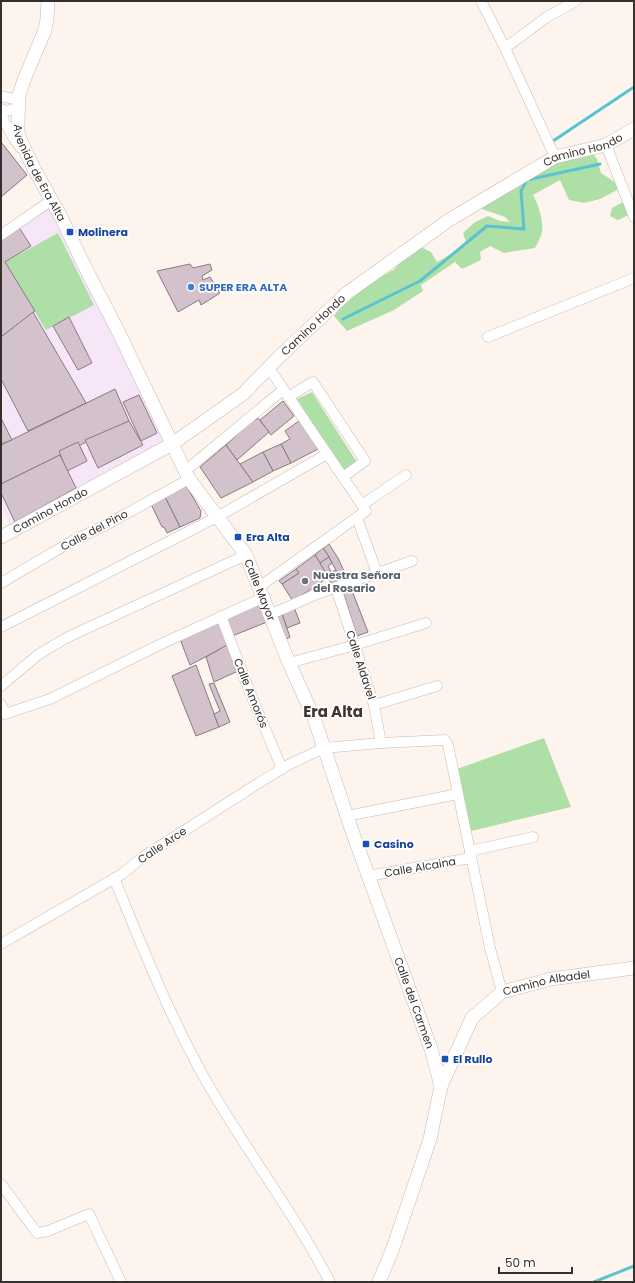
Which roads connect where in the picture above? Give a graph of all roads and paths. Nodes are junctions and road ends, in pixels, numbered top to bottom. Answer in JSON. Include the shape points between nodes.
{"nodes":[{"id":1,"x":48,"y":1,"type":"edge"},
{"id":2,"x":481,"y":1,"type":"edge"},
{"id":3,"x":576,"y":1,"type":"edge"},
{"id":4,"x":506,"y":48,"type":"junction"},
{"id":5,"x":1,"y":96,"type":"edge"},
{"id":6,"x":18,"y":104,"type":"junction"},
{"id":7,"x":1,"y":109,"type":"edge"},
{"id":8,"x":1,"y":116,"type":"edge"},
{"id":9,"x":634,"y":129,"type":"edge"},
{"id":10,"x":606,"y":145,"type":"junction"},
{"id":11,"x":551,"y":148,"type":"junction"},
{"id":12,"x":25,"y":151,"type":"junction"},
{"id":13,"x":52,"y":200,"type":"junction"},
{"id":14,"x":634,"y":217,"type":"edge"},
{"id":15,"x":1,"y":235,"type":"edge"},
{"id":16,"x":634,"y":278,"type":"edge"},
{"id":17,"x":488,"y":337,"type":"dead end"},
{"id":18,"x":269,"y":368,"type":"junction"},
{"id":19,"x":286,"y":394,"type":"junction"},
{"id":20,"x":172,"y":444,"type":"junction"},
{"id":21,"x":327,"y":454,"type":"junction"},
{"id":22,"x":187,"y":475,"type":"junction"},
{"id":23,"x":406,"y":475,"type":"dead end"},
{"id":24,"x":343,"y":477,"type":"junction"},
{"id":25,"x":362,"y":505,"type":"junction"},
{"id":26,"x":217,"y":516,"type":"junction"},
{"id":27,"x":357,"y":518,"type":"junction"},
{"id":28,"x":1,"y":537,"type":"edge"},
{"id":29,"x":246,"y":555,"type":"junction"},
{"id":30,"x":412,"y":561,"type":"dead end"},
{"id":31,"x":377,"y":573,"type":"junction"},
{"id":32,"x":1,"y":583,"type":"edge"},
{"id":33,"x":336,"y":588,"type":"junction"},
{"id":34,"x":260,"y":593,"type":"junction"},
{"id":35,"x":269,"y":615,"type":"junction"},
{"id":36,"x":221,"y":616,"type":"junction"},
{"id":37,"x":426,"y":623,"type":"dead end"},
{"id":38,"x":1,"y":627,"type":"edge"},
{"id":39,"x":355,"y":645,"type":"junction"},
{"id":40,"x":288,"y":663,"type":"junction"},
{"id":41,"x":1,"y":686,"type":"edge"},
{"id":42,"x":438,"y":686,"type":"dead end"},
{"id":43,"x":1,"y":704,"type":"edge"},
{"id":44,"x":374,"y":705,"type":"junction"},
{"id":45,"x":381,"y":743,"type":"junction"},
{"id":46,"x":324,"y":748,"type":"junction"},
{"id":47,"x":282,"y":769,"type":"junction"},
{"id":48,"x":458,"y":794,"type":"junction"},
{"id":49,"x":347,"y":816,"type":"junction"},
{"id":50,"x":533,"y":837,"type":"dead end"},
{"id":51,"x":470,"y":854,"type":"junction"},
{"id":52,"x":368,"y":876,"type":"junction"},
{"id":53,"x":114,"y":878,"type":"junction"},
{"id":54,"x":1,"y":944,"type":"edge"},
{"id":55,"x":634,"y":968,"type":"edge"},
{"id":56,"x":502,"y":992,"type":"junction"},
{"id":57,"x":442,"y":1086,"type":"junction"},
{"id":58,"x":1,"y":1184,"type":"edge"},
{"id":59,"x":121,"y":1282,"type":"edge"},
{"id":60,"x":330,"y":1282,"type":"edge"},
{"id":61,"x":379,"y":1282,"type":"edge"}],
"edges":[{"from":1,"to":6,"type":"main road","name":"Avenida de Era Alta","via":[[45,30],[24,80]]},
{"from":2,"to":4,"type":"street"},
{"from":3,"to":4,"type":"street","via":[[547,17]]},
{"from":4,"to":11,"type":"street"},
{"from":5,"to":6,"type":"street"},
{"from":6,"to":7,"type":"street","via":[[7,111]]},
{"from":6,"to":12,"type":"main road","name":"Avenida de Era Alta","via":[[18,133]]},
{"from":8,"to":12,"type":"street","via":[[14,140]]},
{"from":9,"to":10,"type":"main road","name":"Camino Hondo"},
{"from":10,"to":11,"type":"main road","name":"Camino Hondo"},
{"from":10,"to":14,"type":"street"},
{"from":11,"to":18,"type":"main road","name":"Camino Hondo","via":[[348,293]]},
{"from":12,"to":13,"type":"main road","name":"Avenida de Era Alta"},
{"from":13,"to":15,"type":"street"},
{"from":13,"to":20,"type":"main road","name":"Avenida de Era Alta"},
{"from":16,"to":17,"type":"street"},
{"from":18,"to":19,"type":"street"},
{"from":18,"to":20,"type":"main road","name":"Camino Hondo","via":[[243,394]]},
{"from":19,"to":21,"type":"street"},
{"from":19,"to":22,"type":"street","name":"Calle del Pino"},
{"from":19,"to":24,"type":"street","name":"Calle del Pino","via":[[313,382],[365,461]]},
{"from":20,"to":22,"type":"main road","name":"Calle Mayor"},
{"from":20,"to":28,"type":"main road","name":"Camino Hondo"},
{"from":21,"to":24,"type":"street"},
{"from":21,"to":26,"type":"street"},
{"from":22,"to":26,"type":"main road","name":"Calle Mayor"},
{"from":22,"to":32,"type":"street","name":"Calle del Pino","via":[[106,525],[74,540]]},
{"from":23,"to":25,"type":"street"},
{"from":24,"to":25,"type":"street"},
{"from":25,"to":27,"type":"street","via":[[366,511]]},
{"from":26,"to":29,"type":"main road","name":"Calle Mayor"},
{"from":26,"to":38,"type":"street"},
{"from":27,"to":31,"type":"street"},
{"from":27,"to":34,"type":"street"},
{"from":29,"to":34,"type":"main road","name":"Calle Mayor"},
{"from":29,"to":41,"type":"street","via":[[68,637],[38,654]]},
{"from":30,"to":31,"type":"street"},
{"from":31,"to":33,"type":"street"},
{"from":33,"to":35,"type":"street"},
{"from":33,"to":39,"type":"street","name":"Calle Aldavel"},
{"from":34,"to":35,"type":"main road","name":"Calle Mayor"},
{"from":34,"to":36,"type":"street"},
{"from":35,"to":40,"type":"main road","name":"Calle Mayor"},
{"from":36,"to":43,"type":"street","via":[[50,699],[5,714]]},
{"from":36,"to":47,"type":"street","name":"Calle Amorós"},
{"from":37,"to":39,"type":"street"},
{"from":39,"to":40,"type":"street"},
{"from":39,"to":44,"type":"street","name":"Calle Aldavel"},
{"from":40,"to":46,"type":"main road","name":"Calle Mayor","via":[[314,718]]},
{"from":42,"to":44,"type":"street"},
{"from":44,"to":45,"type":"street","name":"Calle Aldavel"},
{"from":45,"to":46,"type":"street"},
{"from":45,"to":48,"type":"street","via":[[445,740]]},
{"from":46,"to":47,"type":"street","name":"Calle Arce"},
{"from":46,"to":49,"type":"main road","name":"Calle del Carmen"},
{"from":47,"to":53,"type":"street","name":"Calle Arce"},
{"from":48,"to":49,"type":"street"},
{"from":48,"to":51,"type":"street"},
{"from":49,"to":52,"type":"main road","name":"Calle del Carmen"},
{"from":50,"to":51,"type":"street","name":"Calle Alcaina"},
{"from":51,"to":52,"type":"street","name":"Calle Alcaina"},
{"from":51,"to":56,"type":"street"},
{"from":52,"to":57,"type":"main road","name":"Calle del Carmen"},
{"from":53,"to":54,"type":"street","name":"Calle Arce"},
{"from":53,"to":60,"type":"street","via":[[169,1010],[205,1079],[313,1249]]},
{"from":55,"to":56,"type":"main road","name":"Camino Albadel","via":[[552,979]]},
{"from":56,"to":57,"type":"main road","name":"Camino Albadel","via":[[472,1018]]},
{"from":57,"to":61,"type":"main road","name":"Calle del Carmen","via":[[430,1139]]},
{"from":58,"to":59,"type":"street","via":[[37,1232],[48,1231],[89,1214]]}]}
